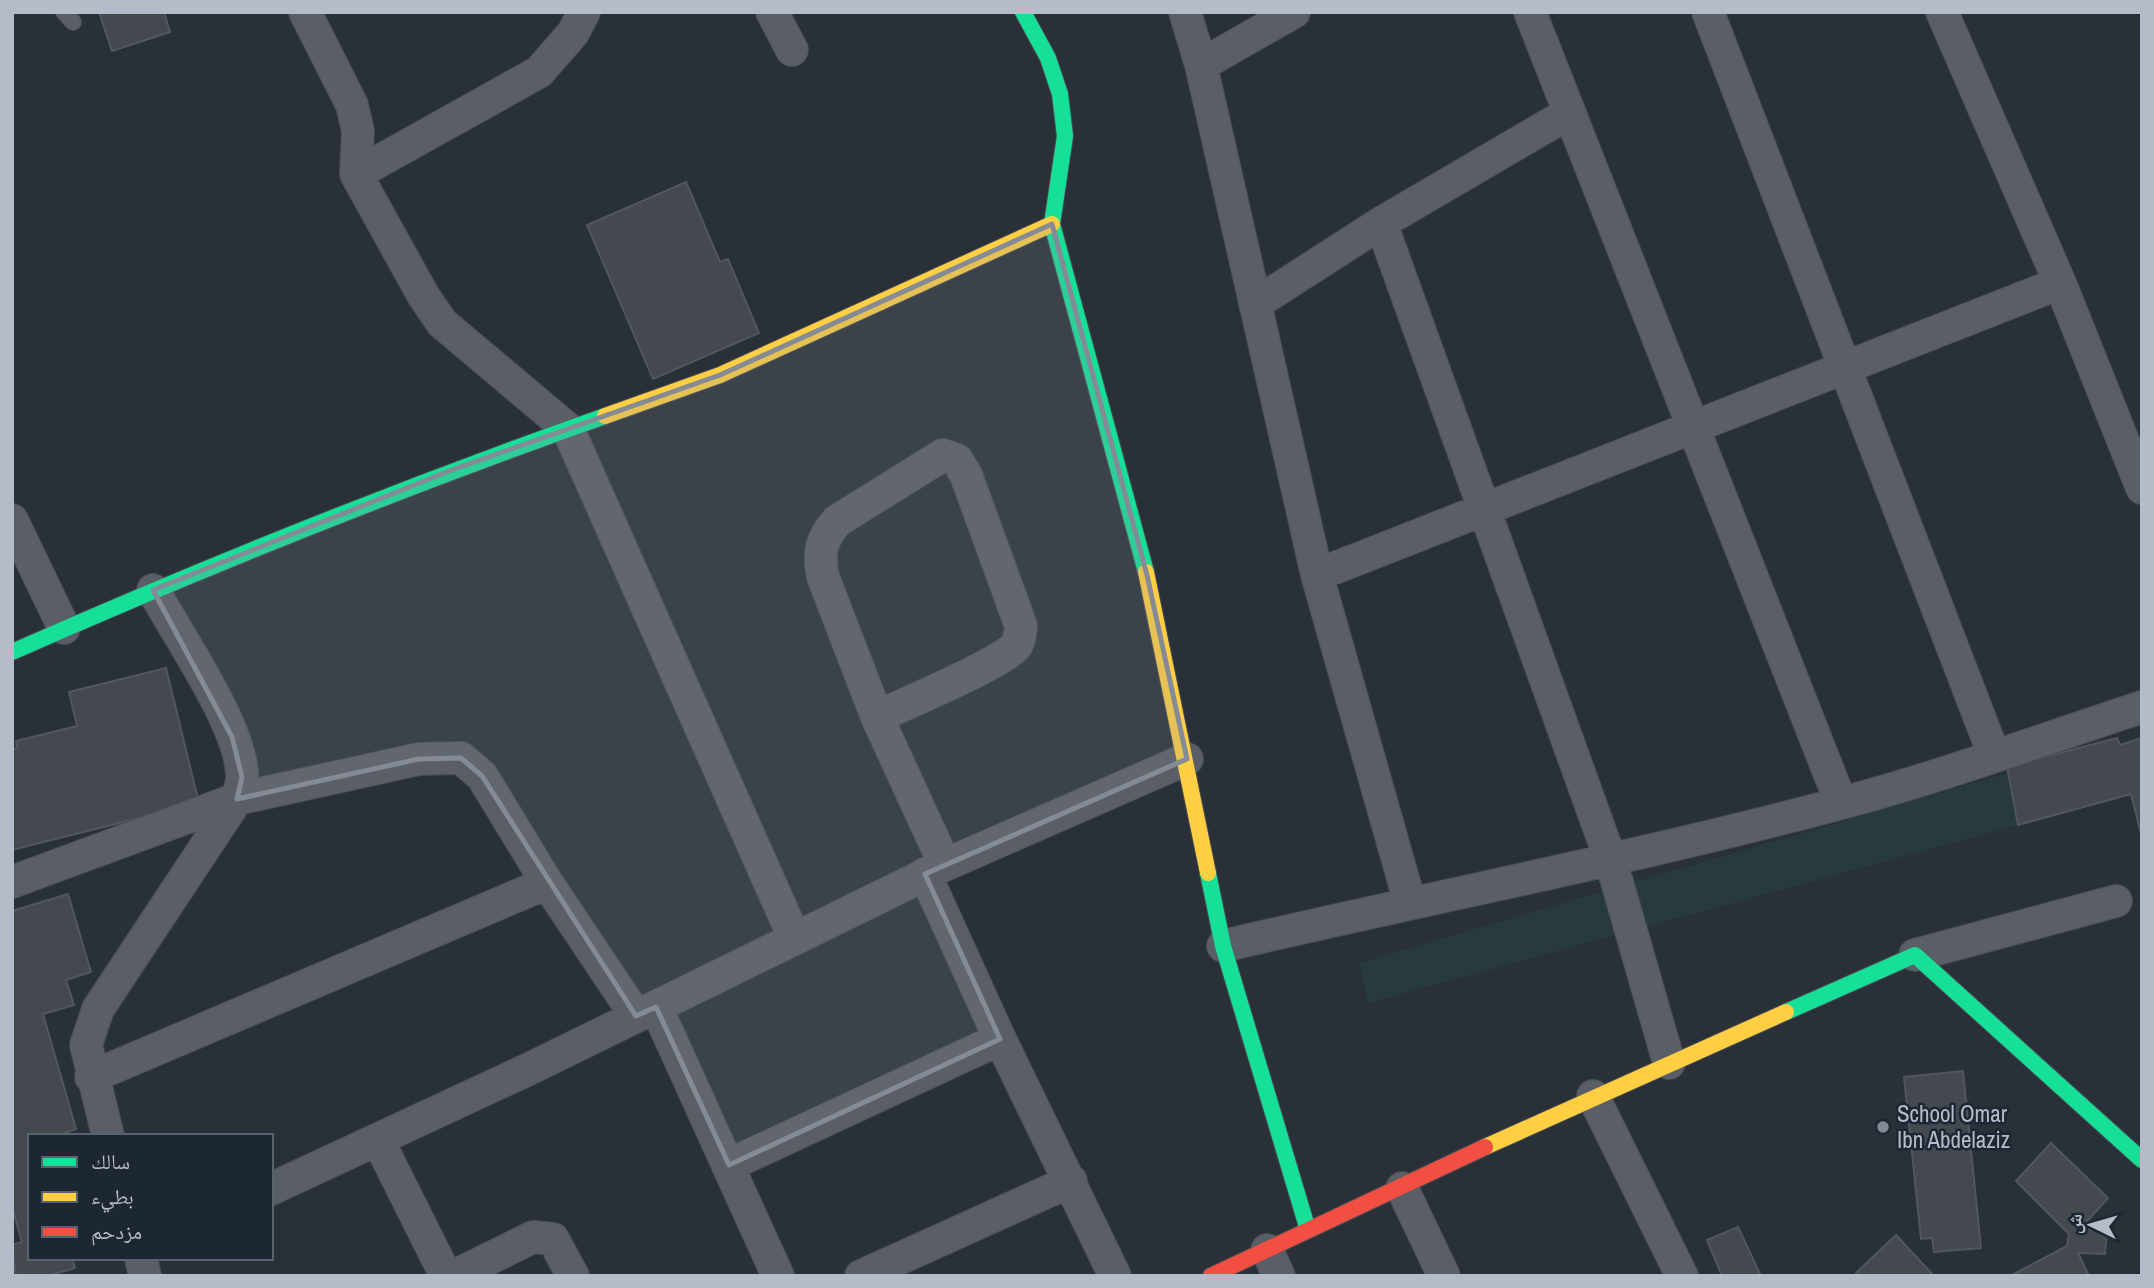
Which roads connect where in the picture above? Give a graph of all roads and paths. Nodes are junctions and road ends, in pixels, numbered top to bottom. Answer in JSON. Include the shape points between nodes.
{"nodes":[{"id":1,"x":305,"y":12,"type":"edge"},
{"id":2,"x":584,"y":12,"type":"edge"},
{"id":3,"x":772,"y":12,"type":"edge"},
{"id":4,"x":1023,"y":12,"type":"edge"},
{"id":5,"x":1185,"y":12,"type":"edge"},
{"id":6,"x":1294,"y":12,"type":"edge"},
{"id":7,"x":1531,"y":12,"type":"edge"},
{"id":8,"x":1708,"y":12,"type":"edge"},
{"id":9,"x":1942,"y":12,"type":"edge"},
{"id":10,"x":792,"y":50,"type":"dead end"},
{"id":11,"x":1201,"y":65,"type":"junction"},
{"id":12,"x":1569,"y":113,"type":"junction"},
{"id":13,"x":356,"y":174,"type":"junction"},
{"id":14,"x":1381,"y":223,"type":"junction"},
{"id":15,"x":1052,"y":224,"type":"junction"},
{"id":16,"x":2060,"y":283,"type":"junction"},
{"id":17,"x":1255,"y":304,"type":"junction"},
{"id":18,"x":1846,"y":368,"type":"junction"},
{"id":19,"x":568,"y":429,"type":"junction"},
{"id":20,"x":1692,"y":429,"type":"junction"},
{"id":21,"x":2142,"y":488,"type":"edge"},
{"id":22,"x":1486,"y":511,"type":"junction"},
{"id":23,"x":12,"y":520,"type":"edge"},
{"id":24,"x":1317,"y":575,"type":"junction"},
{"id":25,"x":153,"y":590,"type":"junction"},
{"id":26,"x":64,"y":628,"type":"junction"},
{"id":27,"x":12,"y":652,"type":"edge"},
{"id":28,"x":2142,"y":707,"type":"edge"},
{"id":29,"x":877,"y":717,"type":"junction"},
{"id":30,"x":1994,"y":755,"type":"junction"},
{"id":31,"x":1187,"y":759,"type":"junction"},
{"id":32,"x":237,"y":799,"type":"junction"},
{"id":33,"x":1841,"y":803,"type":"junction"},
{"id":34,"x":1611,"y":861,"type":"junction"},
{"id":35,"x":935,"y":870,"type":"junction"},
{"id":36,"x":12,"y":882,"type":"edge"},
{"id":37,"x":547,"y":883,"type":"junction"},
{"id":38,"x":2116,"y":901,"type":"dead end"},
{"id":39,"x":1410,"y":903,"type":"junction"},
{"id":40,"x":794,"y":937,"type":"junction"},
{"id":41,"x":1223,"y":946,"type":"junction"},
{"id":42,"x":1916,"y":955,"type":"junction"},
{"id":43,"x":646,"y":1011,"type":"junction"},
{"id":44,"x":1000,"y":1039,"type":"junction"},
{"id":45,"x":1669,"y":1063,"type":"junction"},
{"id":46,"x":91,"y":1077,"type":"junction"},
{"id":47,"x":1593,"y":1096,"type":"junction"},
{"id":48,"x":107,"y":1134,"type":"edge"},
{"id":49,"x":378,"y":1140,"type":"junction"},
{"id":50,"x":2142,"y":1160,"type":"edge"},
{"id":51,"x":729,"y":1165,"type":"junction"},
{"id":52,"x":1071,"y":1181,"type":"junction"},
{"id":53,"x":273,"y":1188,"type":"edge"},
{"id":54,"x":1402,"y":1188,"type":"junction"},
{"id":55,"x":1308,"y":1230,"type":"junction"},
{"id":56,"x":1273,"y":1263,"type":"edge"},
{"id":57,"x":446,"y":1276,"type":"edge"},
{"id":58,"x":454,"y":1276,"type":"edge"},
{"id":59,"x":573,"y":1276,"type":"edge"},
{"id":60,"x":778,"y":1276,"type":"edge"},
{"id":61,"x":860,"y":1276,"type":"edge"},
{"id":62,"x":1115,"y":1276,"type":"edge"},
{"id":63,"x":1211,"y":1276,"type":"edge"},
{"id":64,"x":1444,"y":1276,"type":"edge"},
{"id":65,"x":1682,"y":1276,"type":"edge"}],
"edges":[{"from":1,"to":13,"type":"street","via":[[352,105],[358,131]]},
{"from":2,"to":13,"type":"street","via":[[573,33],[539,72]]},
{"from":3,"to":10,"type":"street"},
{"from":4,"to":15,"type":"street","via":[[1048,58],[1060,94],[1065,136]]},
{"from":5,"to":11,"type":"street"},
{"from":6,"to":11,"type":"street"},
{"from":7,"to":12,"type":"street"},
{"from":8,"to":18,"type":"street"},
{"from":9,"to":16,"type":"street"},
{"from":11,"to":17,"type":"street"},
{"from":12,"to":14,"type":"street"},
{"from":12,"to":20,"type":"street"},
{"from":13,"to":19,"type":"street","via":[[442,323]]},
{"from":14,"to":17,"type":"street"},
{"from":14,"to":22,"type":"street"},
{"from":15,"to":19,"type":"street","via":[[720,375]]},
{"from":15,"to":31,"type":"street","via":[[1147,575]]},
{"from":16,"to":18,"type":"street"},
{"from":16,"to":21,"type":"street"},
{"from":17,"to":24,"type":"street"},
{"from":18,"to":20,"type":"street"},
{"from":18,"to":30,"type":"street"},
{"from":19,"to":25,"type":"street","via":[[449,471]]},
{"from":19,"to":40,"type":"street"},
{"from":20,"to":22,"type":"street"},
{"from":20,"to":33,"type":"street"},
{"from":22,"to":24,"type":"street"},
{"from":22,"to":34,"type":"street"},
{"from":23,"to":26,"type":"street"},
{"from":24,"to":39,"type":"street"},
{"from":25,"to":26,"type":"street"},
{"from":25,"to":32,"type":"street","via":[[232,737],[242,778]]},
{"from":26,"to":27,"type":"street"},
{"from":28,"to":30,"type":"street"},
{"from":29,"to":29,"type":"street","via":[[990,662],[1020,638],[1021,626],[966,475],[957,460],[943,455],[837,520],[821,546],[822,577]]},
{"from":29,"to":35,"type":"street"},
{"from":30,"to":33,"type":"street"},
{"from":31,"to":35,"type":"street"},
{"from":31,"to":41,"type":"street"},
{"from":32,"to":36,"type":"street"},
{"from":32,"to":37,"type":"street","via":[[419,759],[461,758],[482,776]]},
{"from":32,"to":46,"type":"street","via":[[98,1009],[86,1045]]},
{"from":33,"to":34,"type":"street"},
{"from":34,"to":39,"type":"street"},
{"from":34,"to":45,"type":"street"},
{"from":35,"to":40,"type":"street"},
{"from":35,"to":44,"type":"street"},
{"from":37,"to":43,"type":"street"},
{"from":37,"to":46,"type":"street"},
{"from":38,"to":42,"type":"street"},
{"from":39,"to":41,"type":"street"},
{"from":40,"to":43,"type":"street"},
{"from":41,"to":55,"type":"street"},
{"from":42,"to":45,"type":"street"},
{"from":42,"to":50,"type":"street"},
{"from":43,"to":49,"type":"street"},
{"from":43,"to":51,"type":"street"},
{"from":44,"to":51,"type":"street"},
{"from":44,"to":52,"type":"street"},
{"from":45,"to":47,"type":"street"},
{"from":46,"to":48,"type":"street"},
{"from":47,"to":54,"type":"street"},
{"from":47,"to":65,"type":"street"},
{"from":49,"to":53,"type":"street"},
{"from":49,"to":57,"type":"street"},
{"from":51,"to":60,"type":"street"},
{"from":52,"to":61,"type":"street"},
{"from":52,"to":62,"type":"street"},
{"from":54,"to":55,"type":"street"},
{"from":54,"to":64,"type":"street"},
{"from":55,"to":56,"type":"street"},
{"from":56,"to":63,"type":"street"},
{"from":58,"to":59,"type":"street","via":[[533,1237],[553,1239]]}]}
